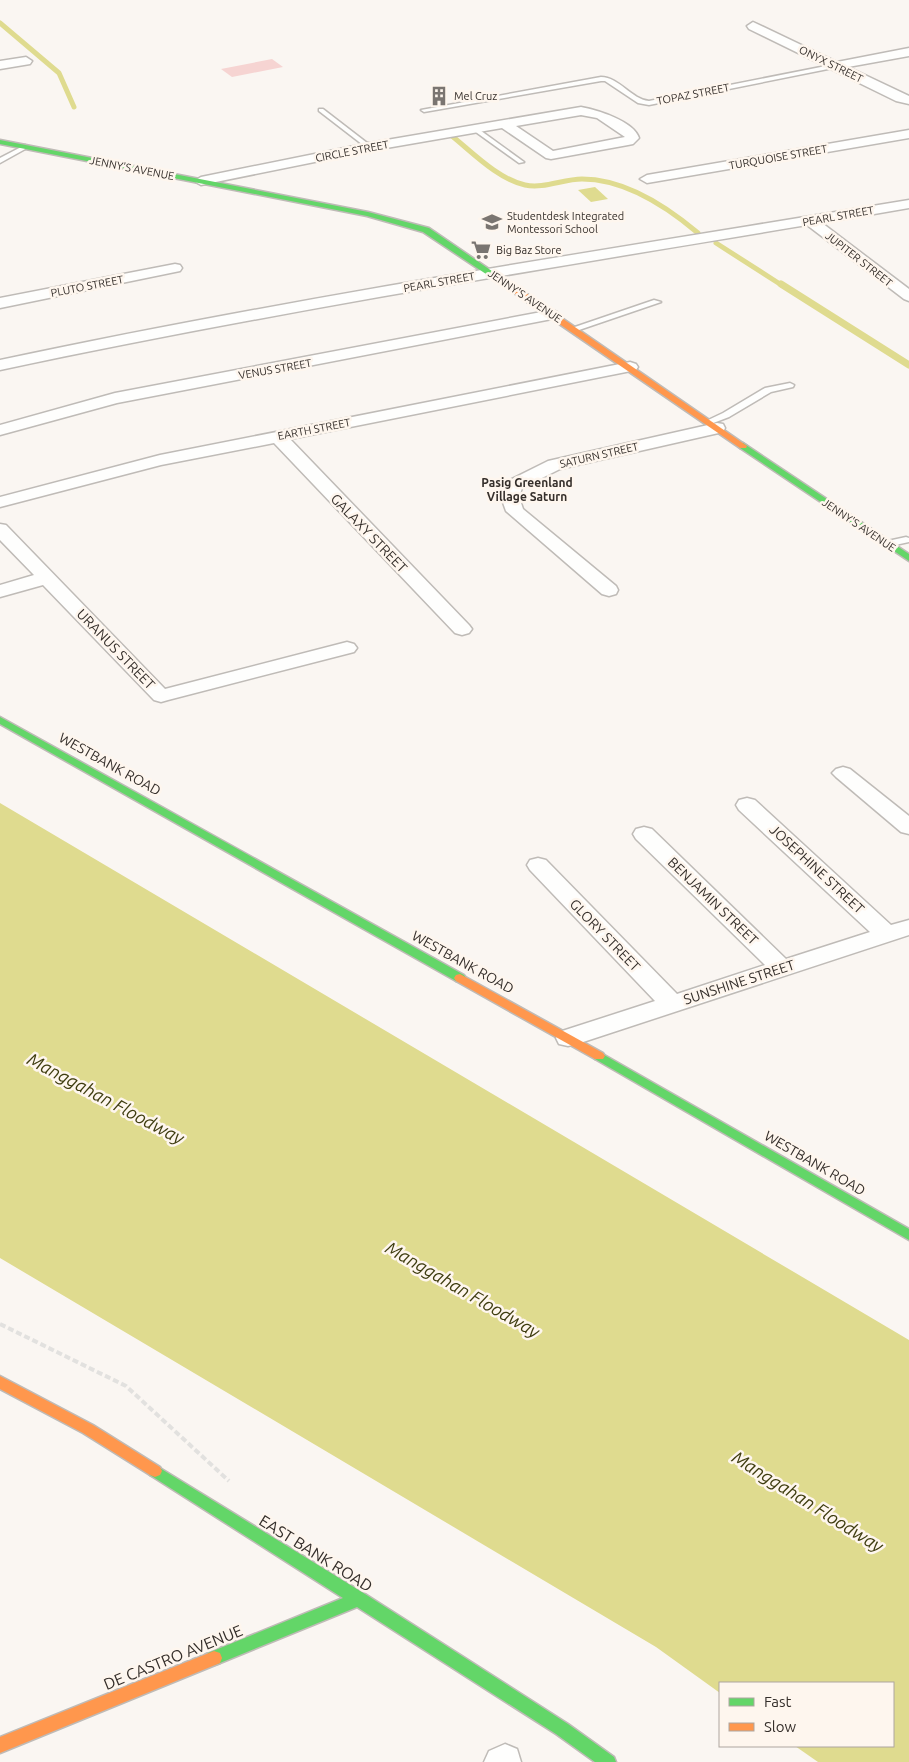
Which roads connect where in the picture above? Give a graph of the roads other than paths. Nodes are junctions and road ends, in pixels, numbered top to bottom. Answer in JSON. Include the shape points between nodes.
{"nodes":[{"id":1,"x":754,"y":26,"type":"dead end"},
{"id":2,"x":909,"y":52,"type":"edge"},
{"id":3,"x":26,"y":61,"type":"dead end"},
{"id":4,"x":0,"y":65,"type":"edge"},
{"id":5,"x":836,"y":66,"type":"junction"},
{"id":6,"x":909,"y":100,"type":"edge"},
{"id":7,"x":321,"y":110,"type":"dead end"},
{"id":8,"x":424,"y":110,"type":"dead end"},
{"id":9,"x":504,"y":124,"type":"junction"},
{"id":10,"x":475,"y":129,"type":"junction"},
{"id":11,"x":909,"y":134,"type":"edge"},
{"id":12,"x":0,"y":142,"type":"edge"},
{"id":13,"x":24,"y":147,"type":"junction"},
{"id":14,"x":369,"y":147,"type":"junction"},
{"id":15,"x":0,"y":161,"type":"edge"},
{"id":16,"x":521,"y":162,"type":"dead end"},
{"id":17,"x":647,"y":180,"type":"dead end"},
{"id":18,"x":201,"y":181,"type":"junction"},
{"id":19,"x":909,"y":204,"type":"edge"},
{"id":20,"x":810,"y":220,"type":"junction"},
{"id":21,"x":175,"y":268,"type":"dead end"},
{"id":22,"x":491,"y":272,"type":"junction"},
{"id":23,"x":909,"y":296,"type":"edge"},
{"id":24,"x":657,"y":302,"type":"dead end"},
{"id":25,"x":0,"y":303,"type":"edge"},
{"id":26,"x":552,"y":316,"type":"junction"},
{"id":27,"x":573,"y":329,"type":"junction"},
{"id":28,"x":0,"y":365,"type":"edge"},
{"id":29,"x":630,"y":367,"type":"junction"},
{"id":30,"x":790,"y":385,"type":"dead end"},
{"id":31,"x":713,"y":425,"type":"junction"},
{"id":32,"x":0,"y":430,"type":"edge"},
{"id":33,"x":277,"y":436,"type":"junction"},
{"id":34,"x":0,"y":502,"type":"edge"},
{"id":35,"x":0,"y":529,"type":"edge"},
{"id":36,"x":906,"y":540,"type":"dead end"},
{"id":37,"x":886,"y":544,"type":"junction"},
{"id":38,"x":909,"y":558,"type":"edge"},
{"id":39,"x":46,"y":578,"type":"junction"},
{"id":40,"x":609,"y":590,"type":"dead end"},
{"id":41,"x":0,"y":591,"type":"edge"},
{"id":42,"x":462,"y":629,"type":"dead end"},
{"id":43,"x":347,"y":648,"type":"dead end"},
{"id":44,"x":0,"y":720,"type":"edge"},
{"id":45,"x":843,"y":773,"type":"dead end"},
{"id":46,"x":748,"y":805,"type":"dead end"},
{"id":47,"x":909,"y":827,"type":"edge"},
{"id":48,"x":644,"y":834,"type":"dead end"},
{"id":49,"x":538,"y":866,"type":"dead end"},
{"id":50,"x":898,"y":930,"type":"edge"},
{"id":51,"x":782,"y":968,"type":"junction"},
{"id":52,"x":672,"y":1004,"type":"junction"},
{"id":53,"x":568,"y":1038,"type":"junction"},
{"id":54,"x":909,"y":1235,"type":"edge"},
{"id":55,"x":0,"y":1382,"type":"edge"},
{"id":56,"x":359,"y":1599,"type":"junction"},
{"id":57,"x":0,"y":1745,"type":"edge"},
{"id":58,"x":608,"y":1762,"type":"edge"}],
"edges":[{"from":1,"to":5,"type":"street","name":"ONYX STREET"},
{"from":2,"to":5,"type":"street","name":"TOPAZ STREET"},
{"from":3,"to":4,"type":"street"},
{"from":5,"to":6,"type":"street","name":"ONYX STREET"},
{"from":5,"to":8,"type":"lane","name":"TOPAZ STREET","via":[[649,103],[640,102],[604,78]]},
{"from":7,"to":14,"type":"lane"},
{"from":9,"to":9,"type":"street","name":"CIRCLE STREET","via":[[581,111],[601,115],[631,134],[632,138],[551,155]]},
{"from":9,"to":10,"type":"street","name":"CIRCLE STREET"},
{"from":10,"to":14,"type":"street","name":"CIRCLE STREET"},
{"from":10,"to":16,"type":"lane"},
{"from":11,"to":17,"type":"street","name":"TURQUOISE STREET"},
{"from":12,"to":13,"type":"street","name":"JENNY'S AVENUE"},
{"from":13,"to":15,"type":"lane"},
{"from":13,"to":18,"type":"street","name":"JENNY'S AVENUE"},
{"from":14,"to":18,"type":"street","name":"CIRCLE STREET"},
{"from":18,"to":22,"type":"street","name":"JENNY'S AVENUE","via":[[368,214],[426,230]]},
{"from":19,"to":20,"type":"street","name":"PEARL STREET"},
{"from":20,"to":22,"type":"street","name":"PEARL STREET"},
{"from":20,"to":23,"type":"street","name":"JUPITER STREET"},
{"from":21,"to":25,"type":"street","name":"PLUTO STREET"},
{"from":22,"to":26,"type":"street","name":"JENNY'S AVENUE"},
{"from":22,"to":28,"type":"street","name":"PEARL STREET","via":[[110,340]]},
{"from":24,"to":27,"type":"lane"},
{"from":26,"to":27,"type":"street","name":"JENNY'S AVENUE"},
{"from":26,"to":32,"type":"street","name":"VENUS STREET","via":[[115,398]]},
{"from":27,"to":29,"type":"street","name":"JENNY'S AVENUE"},
{"from":29,"to":31,"type":"street","name":"JENNY'S AVENUE"},
{"from":29,"to":33,"type":"street","name":"EARTH STREET"},
{"from":30,"to":31,"type":"lane","via":[[768,390]]},
{"from":31,"to":37,"type":"street","name":"JENNY'S AVENUE"},
{"from":31,"to":40,"type":"street","name":"SATURN STREET","via":[[554,465],[514,485],[510,496],[515,511]]},
{"from":33,"to":34,"type":"street","name":"EARTH STREET","via":[[160,460]]},
{"from":33,"to":42,"type":"street","name":"GALAXY STREET"},
{"from":35,"to":39,"type":"street","name":"URANUS STREET"},
{"from":36,"to":37,"type":"lane"},
{"from":37,"to":38,"type":"street","name":"JENNY'S AVENUE"},
{"from":39,"to":41,"type":"street"},
{"from":39,"to":43,"type":"street","name":"URANUS STREET","via":[[161,696]]},
{"from":44,"to":53,"type":"street","name":"WESTBANK ROAD"},
{"from":45,"to":47,"type":"street"},
{"from":46,"to":50,"type":"street","name":"JOSEPHINE STREET"},
{"from":48,"to":51,"type":"street","name":"BENJAMIN STREET"},
{"from":49,"to":52,"type":"street","name":"GLORY STREET"},
{"from":50,"to":51,"type":"street","name":"SUNSHINE STREET"},
{"from":51,"to":52,"type":"street","name":"SUNSHINE STREET"},
{"from":52,"to":53,"type":"street","name":"SUNSHINE STREET"},
{"from":53,"to":54,"type":"street","name":"WESTBANK ROAD"},
{"from":55,"to":56,"type":"street","name":"EAST BANK ROAD","via":[[88,1429]]},
{"from":56,"to":57,"type":"street","name":"DE CASTRO AVENUE"},
{"from":56,"to":58,"type":"street","name":"EAST BANK ROAD"}]}
